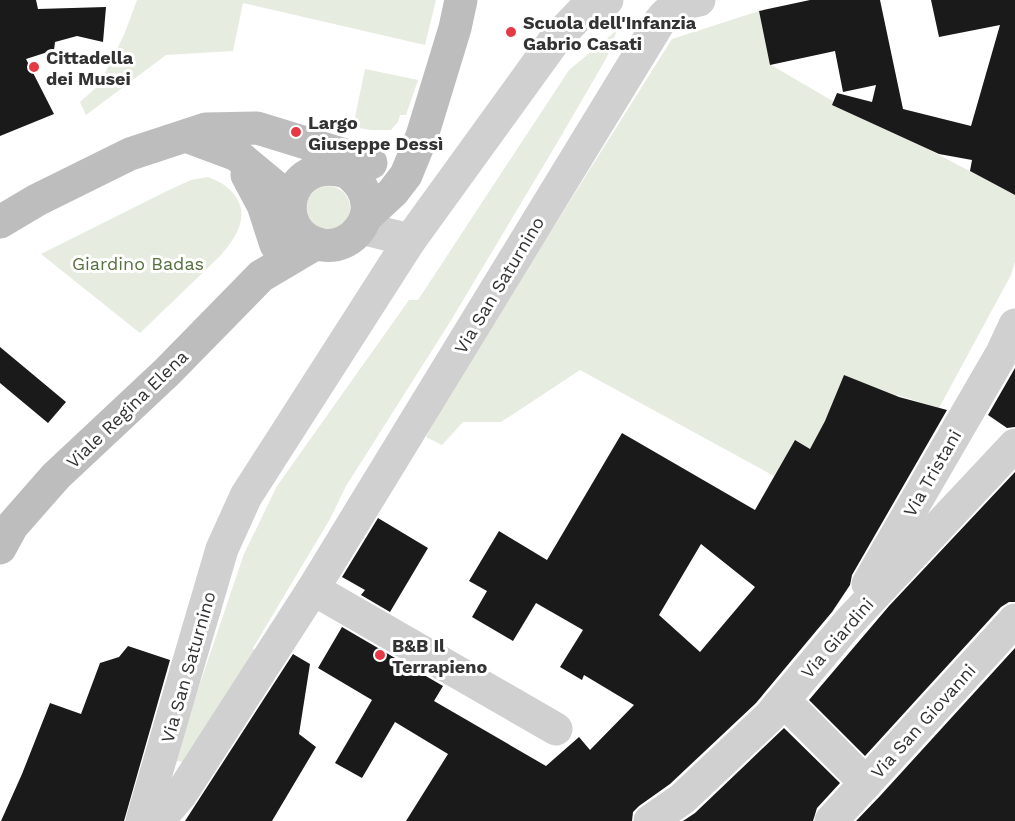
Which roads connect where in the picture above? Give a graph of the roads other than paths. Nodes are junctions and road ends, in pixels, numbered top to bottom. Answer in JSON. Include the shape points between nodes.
{"nodes":[{"id":1,"x":461,"y":0,"type":"edge"},
{"id":2,"x":607,"y":0,"type":"edge"},
{"id":3,"x":699,"y":0,"type":"edge"},
{"id":4,"x":186,"y":136,"type":"junction"},
{"id":5,"x":423,"y":136,"type":"junction"},
{"id":6,"x":237,"y":155,"type":"junction"},
{"id":7,"x":359,"y":168,"type":"junction"},
{"id":8,"x":290,"y":207,"type":"junction"},
{"id":9,"x":0,"y":222,"type":"edge"},
{"id":10,"x":364,"y":222,"type":"junction"},
{"id":11,"x":410,"y":240,"type":"junction"},
{"id":12,"x":315,"y":243,"type":"junction"},
{"id":13,"x":276,"y":245,"type":"junction"},
{"id":14,"x":261,"y":276,"type":"junction"},
{"id":15,"x":1015,"y":325,"type":"edge"},
{"id":16,"x":1015,"y":445,"type":"edge"},
{"id":17,"x":0,"y":548,"type":"edge"},
{"id":18,"x":312,"y":589,"type":"junction"},
{"id":19,"x":1015,"y":620,"type":"edge"},
{"id":20,"x":849,"y":622,"type":"junction"},
{"id":21,"x":796,"y":713,"type":"dead end"},
{"id":22,"x":556,"y":729,"type":"dead end"},
{"id":23,"x":866,"y":783,"type":"junction"},
{"id":24,"x":142,"y":821,"type":"edge"},
{"id":25,"x":158,"y":821,"type":"edge"},
{"id":26,"x":650,"y":821,"type":"edge"},
{"id":27,"x":831,"y":821,"type":"edge"}],
"edges":[{"from":1,"to":5,"type":"street"},
{"from":2,"to":11,"type":"street","name":"Via San Saturnino","via":[[582,12],[554,41]]},
{"from":3,"to":18,"type":"street","name":"Via San Saturnino","via":[[667,11],[660,21]]},
{"from":4,"to":6,"type":"street"},
{"from":4,"to":7,"type":"street","via":[[206,129],[257,128],[318,147]]},
{"from":4,"to":9,"type":"street","via":[[130,154]]},
{"from":5,"to":7,"type":"street","via":[[396,153]]},
{"from":5,"to":10,"type":"street","via":[[406,175]]},
{"from":6,"to":8,"type":"street","via":[[273,185]]},
{"from":6,"to":13,"type":"street","via":[[263,205]]},
{"from":7,"to":8,"type":"street","via":[[310,173],[293,191]]},
{"from":7,"to":10,"type":"street","via":[[357,180],[367,203]]},
{"from":8,"to":12,"type":"street","via":[[296,227]]},
{"from":8,"to":13,"type":"street","name":"Viale Regina Elena"},
{"from":10,"to":11,"type":"street"},
{"from":10,"to":12,"type":"street","via":[[352,238],[341,244]]},
{"from":11,"to":24,"type":"street","name":"Via San Saturnino","via":[[246,496],[222,549]]},
{"from":12,"to":14,"type":"street","name":"Viale Regina Elena"},
{"from":13,"to":14,"type":"street","name":"Viale Regina Elena"},
{"from":14,"to":17,"type":"street","name":"Viale Regina Elena","via":[[167,372],[56,476],[12,526]]},
{"from":15,"to":20,"type":"street","name":"Via Tristani"},
{"from":16,"to":20,"type":"street","name":"Via Giardini"},
{"from":18,"to":22,"type":"street"},
{"from":18,"to":25,"type":"street","name":"Via San Saturnino","via":[[181,794]]},
{"from":19,"to":23,"type":"street","name":"Via San Giovanni"},
{"from":20,"to":26,"type":"street","name":"Via Giardini","via":[[770,716],[682,799]]},
{"from":21,"to":23,"type":"street"},
{"from":23,"to":27,"type":"street","name":"Via San Giovanni"}]}
